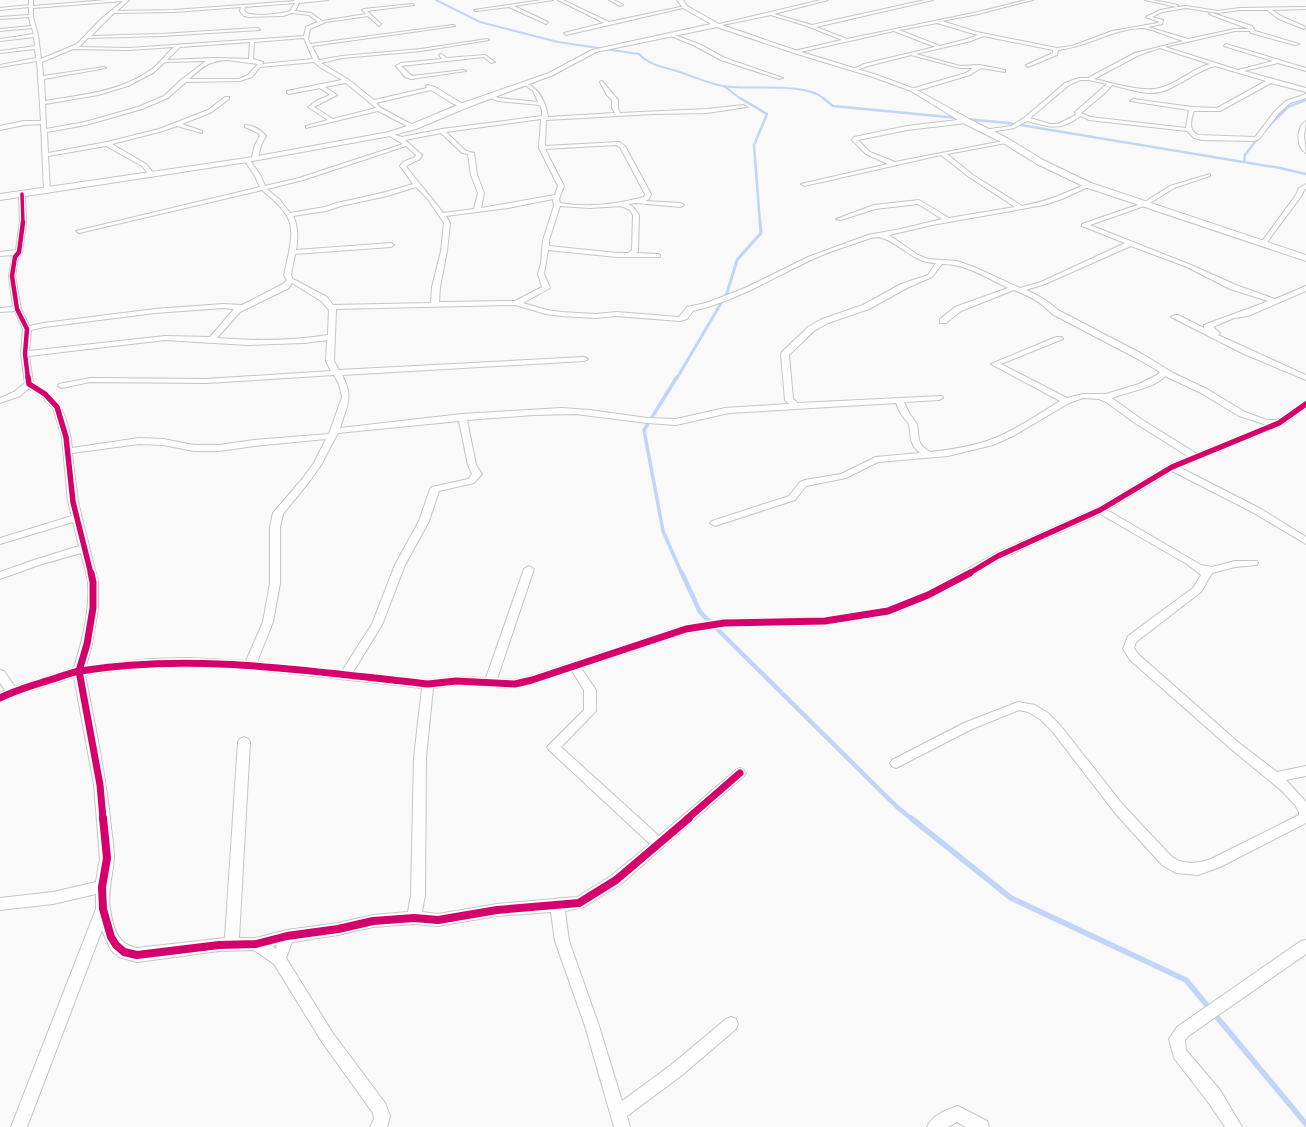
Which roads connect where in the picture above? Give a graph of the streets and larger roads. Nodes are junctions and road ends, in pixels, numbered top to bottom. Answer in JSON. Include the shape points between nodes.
{"nodes":[{"id":1,"x":123,"y":0,"type":"edge"},
{"id":2,"x":127,"y":0,"type":"edge"},
{"id":3,"x":326,"y":0,"type":"edge"},
{"id":4,"x":551,"y":0,"type":"edge"},
{"id":5,"x":560,"y":0,"type":"edge"},
{"id":6,"x":612,"y":0,"type":"edge"},
{"id":7,"x":680,"y":0,"type":"edge"},
{"id":8,"x":826,"y":0,"type":"edge"},
{"id":9,"x":913,"y":0,"type":"edge"},
{"id":10,"x":932,"y":0,"type":"edge"},
{"id":11,"x":1031,"y":0,"type":"edge"},
{"id":12,"x":1147,"y":0,"type":"edge"},
{"id":13,"x":1288,"y":0,"type":"edge"},
{"id":14,"x":1296,"y":0,"type":"edge"},
{"id":15,"x":230,"y":1,"type":"edge"},
{"id":16,"x":297,"y":1,"type":"edge"},
{"id":17,"x":535,"y":1,"type":"edge"},
{"id":18,"x":272,"y":2,"type":"edge"},
{"id":19,"x":921,"y":2,"type":"junction"},
{"id":20,"x":31,"y":4,"type":"edge"},
{"id":21,"x":243,"y":5,"type":"junction"},
{"id":22,"x":412,"y":5,"type":"dead end"},
{"id":23,"x":621,"y":5,"type":"dead end"},
{"id":24,"x":508,"y":6,"type":"junction"},
{"id":25,"x":225,"y":7,"type":"junction"},
{"id":26,"x":685,"y":7,"type":"junction"},
{"id":27,"x":1183,"y":7,"type":"junction"},
{"id":28,"x":1267,"y":8,"type":"junction"},
{"id":29,"x":1306,"y":8,"type":"edge"},
{"id":30,"x":0,"y":9,"type":"edge"},
{"id":31,"x":476,"y":10,"type":"dead end"},
{"id":32,"x":114,"y":12,"type":"junction"},
{"id":33,"x":292,"y":12,"type":"junction"},
{"id":34,"x":1216,"y":12,"type":"junction"},
{"id":35,"x":769,"y":14,"type":"junction"},
{"id":36,"x":368,"y":15,"type":"junction"},
{"id":37,"x":31,"y":16,"type":"junction"},
{"id":38,"x":0,"y":18,"type":"edge"},
{"id":39,"x":936,"y":21,"type":"junction"},
{"id":40,"x":321,"y":22,"type":"junction"},
{"id":41,"x":546,"y":23,"type":"dead end"},
{"id":42,"x":609,"y":24,"type":"junction"},
{"id":43,"x":379,"y":25,"type":"dead end"},
{"id":44,"x":717,"y":25,"type":"junction"},
{"id":45,"x":453,"y":26,"type":"dead end"},
{"id":46,"x":813,"y":26,"type":"junction"},
{"id":47,"x":34,"y":27,"type":"junction"},
{"id":48,"x":1142,"y":27,"type":"junction"},
{"id":49,"x":1304,"y":28,"type":"dead end"},
{"id":50,"x":258,"y":29,"type":"dead end"},
{"id":51,"x":0,"y":30,"type":"edge"},
{"id":52,"x":895,"y":30,"type":"junction"},
{"id":53,"x":1251,"y":30,"type":"junction"},
{"id":54,"x":566,"y":34,"type":"dead end"},
{"id":55,"x":671,"y":34,"type":"junction"},
{"id":56,"x":983,"y":34,"type":"junction"},
{"id":57,"x":36,"y":35,"type":"junction"},
{"id":58,"x":87,"y":37,"type":"junction"},
{"id":59,"x":306,"y":37,"type":"junction"},
{"id":60,"x":0,"y":40,"type":"edge"},
{"id":61,"x":487,"y":40,"type":"dead end"},
{"id":62,"x":846,"y":40,"type":"junction"},
{"id":63,"x":252,"y":41,"type":"junction"},
{"id":64,"x":1185,"y":41,"type":"junction"},
{"id":65,"x":1297,"y":44,"type":"dead end"},
{"id":66,"x":310,"y":45,"type":"junction"},
{"id":67,"x":1226,"y":45,"type":"dead end"},
{"id":68,"x":178,"y":46,"type":"junction"},
{"id":69,"x":37,"y":47,"type":"junction"},
{"id":70,"x":940,"y":47,"type":"junction"},
{"id":71,"x":1160,"y":47,"type":"junction"},
{"id":72,"x":73,"y":48,"type":"junction"},
{"id":73,"x":437,"y":48,"type":"junction"},
{"id":74,"x":1055,"y":49,"type":"junction"},
{"id":75,"x":0,"y":52,"type":"edge"},
{"id":76,"x":796,"y":52,"type":"junction"},
{"id":77,"x":912,"y":54,"type":"junction"},
{"id":78,"x":215,"y":59,"type":"junction"},
{"id":79,"x":317,"y":60,"type":"junction"},
{"id":80,"x":446,"y":60,"type":"junction"},
{"id":81,"x":38,"y":61,"type":"junction"},
{"id":82,"x":165,"y":61,"type":"junction"},
{"id":83,"x":251,"y":61,"type":"junction"},
{"id":84,"x":1279,"y":61,"type":"junction"},
{"id":85,"x":493,"y":62,"type":"dead end"},
{"id":86,"x":1216,"y":64,"type":"junction"},
{"id":87,"x":0,"y":66,"type":"edge"},
{"id":88,"x":259,"y":66,"type":"junction"},
{"id":89,"x":1028,"y":66,"type":"dead end"},
{"id":90,"x":978,"y":67,"type":"junction"},
{"id":91,"x":104,"y":68,"type":"dead end"},
{"id":92,"x":856,"y":70,"type":"junction"},
{"id":93,"x":1306,"y":70,"type":"edge"},
{"id":94,"x":1003,"y":71,"type":"dead end"},
{"id":95,"x":1239,"y":71,"type":"junction"},
{"id":96,"x":465,"y":74,"type":"dead end"},
{"id":97,"x":41,"y":78,"type":"junction"},
{"id":98,"x":418,"y":78,"type":"junction"},
{"id":99,"x":781,"y":78,"type":"dead end"},
{"id":100,"x":1089,"y":79,"type":"junction"},
{"id":101,"x":183,"y":81,"type":"junction"},
{"id":102,"x":347,"y":81,"type":"junction"},
{"id":103,"x":1270,"y":81,"type":"junction"},
{"id":104,"x":602,"y":82,"type":"dead end"},
{"id":105,"x":526,"y":84,"type":"junction"},
{"id":106,"x":1110,"y":84,"type":"junction"},
{"id":107,"x":321,"y":86,"type":"junction"},
{"id":108,"x":433,"y":88,"type":"junction"},
{"id":109,"x":913,"y":90,"type":"junction"},
{"id":110,"x":1306,"y":90,"type":"edge"},
{"id":111,"x":290,"y":92,"type":"dead end"},
{"id":112,"x":489,"y":96,"type":"junction"},
{"id":113,"x":1306,"y":96,"type":"edge"},
{"id":114,"x":227,"y":98,"type":"dead end"},
{"id":115,"x":1133,"y":101,"type":"dead end"},
{"id":116,"x":373,"y":102,"type":"junction"},
{"id":117,"x":42,"y":103,"type":"junction"},
{"id":118,"x":542,"y":104,"type":"junction"},
{"id":119,"x":463,"y":106,"type":"junction"},
{"id":120,"x":744,"y":107,"type":"dead end"},
{"id":121,"x":379,"y":109,"type":"junction"},
{"id":122,"x":1192,"y":109,"type":"junction"},
{"id":123,"x":618,"y":114,"type":"junction"},
{"id":124,"x":1080,"y":115,"type":"junction"},
{"id":125,"x":544,"y":118,"type":"junction"},
{"id":126,"x":1026,"y":119,"type":"junction"},
{"id":127,"x":333,"y":121,"type":"junction"},
{"id":128,"x":966,"y":121,"type":"junction"},
{"id":129,"x":43,"y":122,"type":"junction"},
{"id":130,"x":1306,"y":123,"type":"edge"},
{"id":131,"x":178,"y":124,"type":"junction"},
{"id":132,"x":247,"y":126,"type":"dead end"},
{"id":133,"x":413,"y":126,"type":"junction"},
{"id":134,"x":308,"y":127,"type":"dead end"},
{"id":135,"x":0,"y":128,"type":"edge"},
{"id":136,"x":1189,"y":130,"type":"junction"},
{"id":137,"x":44,"y":131,"type":"junction"},
{"id":138,"x":442,"y":131,"type":"junction"},
{"id":139,"x":985,"y":131,"type":"junction"},
{"id":140,"x":200,"y":132,"type":"dead end"},
{"id":141,"x":390,"y":134,"type":"junction"},
{"id":142,"x":402,"y":139,"type":"junction"},
{"id":143,"x":1006,"y":142,"type":"junction"},
{"id":144,"x":107,"y":144,"type":"junction"},
{"id":145,"x":407,"y":144,"type":"junction"},
{"id":146,"x":542,"y":146,"type":"junction"},
{"id":147,"x":1306,"y":151,"type":"edge"},
{"id":148,"x":943,"y":154,"type":"junction"},
{"id":149,"x":46,"y":155,"type":"junction"},
{"id":150,"x":256,"y":158,"type":"junction"},
{"id":151,"x":247,"y":160,"type":"junction"},
{"id":152,"x":894,"y":164,"type":"junction"},
{"id":153,"x":152,"y":175,"type":"junction"},
{"id":154,"x":1208,"y":175,"type":"dead end"},
{"id":155,"x":804,"y":184,"type":"dead end"},
{"id":156,"x":418,"y":185,"type":"junction"},
{"id":157,"x":1088,"y":185,"type":"junction"},
{"id":158,"x":1306,"y":186,"type":"edge"},
{"id":159,"x":264,"y":188,"type":"junction"},
{"id":160,"x":47,"y":192,"type":"junction"},
{"id":161,"x":22,"y":194,"type":"junction"},
{"id":162,"x":0,"y":197,"type":"edge"},
{"id":163,"x":555,"y":199,"type":"junction"},
{"id":164,"x":632,"y":202,"type":"junction"},
{"id":165,"x":623,"y":204,"type":"junction"},
{"id":166,"x":1145,"y":204,"type":"junction"},
{"id":167,"x":681,"y":205,"type":"dead end"},
{"id":168,"x":1021,"y":208,"type":"junction"},
{"id":169,"x":477,"y":210,"type":"junction"},
{"id":170,"x":289,"y":215,"type":"junction"},
{"id":171,"x":442,"y":215,"type":"junction"},
{"id":172,"x":839,"y":219,"type":"dead end"},
{"id":173,"x":948,"y":220,"type":"junction"},
{"id":174,"x":79,"y":231,"type":"dead end"},
{"id":175,"x":890,"y":234,"type":"junction"},
{"id":176,"x":1129,"y":244,"type":"junction"},
{"id":177,"x":1263,"y":244,"type":"junction"},
{"id":178,"x":390,"y":245,"type":"dead end"},
{"id":179,"x":545,"y":248,"type":"junction"},
{"id":180,"x":19,"y":252,"type":"junction"},
{"id":181,"x":292,"y":252,"type":"junction"},
{"id":182,"x":0,"y":254,"type":"edge"},
{"id":183,"x":630,"y":255,"type":"junction"},
{"id":184,"x":658,"y":256,"type":"dead end"},
{"id":185,"x":1306,"y":258,"type":"edge"},
{"id":186,"x":927,"y":262,"type":"junction"},
{"id":187,"x":940,"y":262,"type":"junction"},
{"id":188,"x":934,"y":269,"type":"junction"},
{"id":189,"x":291,"y":280,"type":"junction"},
{"id":190,"x":1306,"y":288,"type":"edge"},
{"id":191,"x":1016,"y":289,"type":"junction"},
{"id":192,"x":1274,"y":301,"type":"junction"},
{"id":193,"x":517,"y":303,"type":"junction"},
{"id":194,"x":435,"y":304,"type":"junction"},
{"id":195,"x":244,"y":307,"type":"junction"},
{"id":196,"x":331,"y":308,"type":"junction"},
{"id":197,"x":17,"y":309,"type":"junction"},
{"id":198,"x":0,"y":310,"type":"edge"},
{"id":199,"x":1175,"y":317,"type":"dead end"},
{"id":200,"x":943,"y":321,"type":"dead end"},
{"id":201,"x":27,"y":329,"type":"junction"},
{"id":202,"x":332,"y":337,"type":"junction"},
{"id":203,"x":1059,"y":339,"type":"dead end"},
{"id":204,"x":212,"y":340,"type":"junction"},
{"id":205,"x":1224,"y":341,"type":"junction"},
{"id":206,"x":25,"y":354,"type":"junction"},
{"id":207,"x":584,"y":359,"type":"dead end"},
{"id":208,"x":1166,"y":371,"type":"junction"},
{"id":209,"x":336,"y":374,"type":"junction"},
{"id":210,"x":1306,"y":378,"type":"edge"},
{"id":211,"x":29,"y":384,"type":"junction"},
{"id":212,"x":62,"y":386,"type":"dead end"},
{"id":213,"x":939,"y":398,"type":"dead end"},
{"id":214,"x":1109,"y":398,"type":"junction"},
{"id":215,"x":899,"y":400,"type":"junction"},
{"id":216,"x":0,"y":401,"type":"edge"},
{"id":217,"x":1066,"y":401,"type":"junction"},
{"id":218,"x":1306,"y":404,"type":"edge"},
{"id":219,"x":796,"y":406,"type":"junction"},
{"id":220,"x":462,"y":417,"type":"junction"},
{"id":221,"x":1279,"y":423,"type":"junction"},
{"id":222,"x":333,"y":433,"type":"junction"},
{"id":223,"x":68,"y":451,"type":"junction"},
{"id":224,"x":928,"y":455,"type":"junction"},
{"id":225,"x":1196,"y":457,"type":"junction"},
{"id":226,"x":1172,"y":467,"type":"junction"},
{"id":227,"x":1100,"y":510,"type":"junction"},
{"id":228,"x":77,"y":518,"type":"junction"},
{"id":229,"x":715,"y":523,"type":"dead end"},
{"id":230,"x":0,"y":541,"type":"edge"},
{"id":231,"x":1306,"y":541,"type":"edge"},
{"id":232,"x":85,"y":548,"type":"junction"},
{"id":233,"x":1253,"y":563,"type":"dead end"},
{"id":234,"x":1201,"y":568,"type":"junction"},
{"id":235,"x":529,"y":569,"type":"dead end"},
{"id":236,"x":0,"y":576,"type":"edge"},
{"id":237,"x":250,"y":664,"type":"junction"},
{"id":238,"x":574,"y":666,"type":"junction"},
{"id":239,"x":79,"y":672,"type":"junction"},
{"id":240,"x":0,"y":674,"type":"edge"},
{"id":241,"x":345,"y":675,"type":"junction"},
{"id":242,"x":490,"y":683,"type":"junction"},
{"id":243,"x":428,"y":684,"type":"junction"},
{"id":244,"x":12,"y":692,"type":"junction"},
{"id":245,"x":0,"y":698,"type":"edge"},
{"id":246,"x":244,"y":742,"type":"dead end"},
{"id":247,"x":896,"y":763,"type":"dead end"},
{"id":248,"x":1306,"y":771,"type":"edge"},
{"id":249,"x":740,"y":773,"type":"dead end"},
{"id":250,"x":1274,"y":778,"type":"junction"},
{"id":251,"x":659,"y":844,"type":"junction"},
{"id":252,"x":102,"y":887,"type":"junction"},
{"id":253,"x":0,"y":904,"type":"edge"},
{"id":254,"x":557,"y":906,"type":"junction"},
{"id":255,"x":103,"y":909,"type":"junction"},
{"id":256,"x":414,"y":918,"type":"junction"},
{"id":257,"x":287,"y":936,"type":"junction"},
{"id":258,"x":232,"y":944,"type":"junction"},
{"id":259,"x":256,"y":944,"type":"junction"},
{"id":260,"x":1306,"y":946,"type":"edge"},
{"id":261,"x":279,"y":959,"type":"junction"},
{"id":262,"x":731,"y":1024,"type":"dead end"},
{"id":263,"x":620,"y":1120,"type":"edge"},
{"id":264,"x":19,"y":1127,"type":"edge"},
{"id":265,"x":378,"y":1127,"type":"edge"},
{"id":266,"x":935,"y":1127,"type":"edge"},
{"id":267,"x":981,"y":1127,"type":"edge"},
{"id":268,"x":1234,"y":1127,"type":"edge"}],
"edges":[{"from":1,"to":20,"type":"street"},
{"from":2,"to":32,"type":"street"},
{"from":3,"to":16,"type":"street"},
{"from":4,"to":17,"type":"street"},
{"from":5,"to":42,"type":"street"},
{"from":6,"to":23,"type":"street"},
{"from":7,"to":26,"type":"street"},
{"from":8,"to":35,"type":"street"},
{"from":9,"to":19,"type":"street"},
{"from":10,"to":19,"type":"street"},
{"from":11,"to":39,"type":"street"},
{"from":12,"to":27,"type":"street"},
{"from":13,"to":14,"type":"street"},
{"from":15,"to":25,"type":"street"},
{"from":16,"to":18,"type":"street"},
{"from":16,"to":33,"type":"street"},
{"from":17,"to":24,"type":"street"},
{"from":18,"to":21,"type":"street"},
{"from":19,"to":46,"type":"street"},
{"from":20,"to":30,"type":"street"},
{"from":20,"to":37,"type":"street"},
{"from":21,"to":25,"type":"street"},
{"from":21,"to":33,"type":"street","via":[[242,11],[248,16]]},
{"from":22,"to":36,"type":"street","via":[[364,10]]},
{"from":24,"to":31,"type":"street"},
{"from":24,"to":41,"type":"street"},
{"from":25,"to":32,"type":"street"},
{"from":26,"to":42,"type":"street"},
{"from":26,"to":44,"type":"street"},
{"from":27,"to":34,"type":"street"},
{"from":27,"to":48,"type":"street","via":[[1148,16],[1162,22]]},
{"from":28,"to":29,"type":"street"},
{"from":28,"to":34,"type":"street"},
{"from":28,"to":49,"type":"street","via":[[1281,18]]},
{"from":32,"to":58,"type":"street"},
{"from":33,"to":40,"type":"street","via":[[310,14]]},
{"from":34,"to":53,"type":"street","via":[[1211,14],[1250,27]]},
{"from":35,"to":44,"type":"street"},
{"from":35,"to":46,"type":"street"},
{"from":36,"to":40,"type":"street"},
{"from":36,"to":43,"type":"street"},
{"from":37,"to":38,"type":"street"},
{"from":37,"to":47,"type":"street"},
{"from":39,"to":52,"type":"street"},
{"from":39,"to":56,"type":"street"},
{"from":40,"to":59,"type":"street","via":[[308,28]]},
{"from":42,"to":54,"type":"street"},
{"from":44,"to":55,"type":"street"},
{"from":44,"to":76,"type":"street"},
{"from":45,"to":66,"type":"street"},
{"from":46,"to":62,"type":"street"},
{"from":47,"to":51,"type":"street"},
{"from":47,"to":57,"type":"street"},
{"from":48,"to":64,"type":"street","via":[[1170,34]]},
{"from":48,"to":74,"type":"street","via":[[1112,32],[1073,47]]},
{"from":50,"to":58,"type":"street"},
{"from":52,"to":62,"type":"street"},
{"from":52,"to":70,"type":"street"},
{"from":53,"to":64,"type":"street","via":[[1235,30]]},
{"from":53,"to":65,"type":"street"},
{"from":55,"to":99,"type":"street","via":[[724,59]]},
{"from":55,"to":105,"type":"street","via":[[594,51],[562,69]]},
{"from":56,"to":70,"type":"street"},
{"from":56,"to":74,"type":"street"},
{"from":57,"to":60,"type":"street"},
{"from":57,"to":69,"type":"street"},
{"from":58,"to":72,"type":"street"},
{"from":59,"to":63,"type":"street"},
{"from":59,"to":66,"type":"street"},
{"from":61,"to":73,"type":"street"},
{"from":62,"to":76,"type":"street"},
{"from":63,"to":68,"type":"street"},
{"from":63,"to":83,"type":"street"},
{"from":64,"to":71,"type":"street"},
{"from":66,"to":79,"type":"street"},
{"from":67,"to":84,"type":"street"},
{"from":68,"to":72,"type":"street"},
{"from":68,"to":82,"type":"street"},
{"from":69,"to":75,"type":"street"},
{"from":69,"to":81,"type":"street"},
{"from":70,"to":77,"type":"street"},
{"from":71,"to":86,"type":"street"},
{"from":71,"to":100,"type":"street","via":[[1137,54]]},
{"from":72,"to":81,"type":"street"},
{"from":73,"to":79,"type":"street"},
{"from":73,"to":80,"type":"street"},
{"from":74,"to":89,"type":"street","via":[[1055,54]]},
{"from":76,"to":92,"type":"street"},
{"from":77,"to":90,"type":"street","via":[[960,67]]},
{"from":77,"to":92,"type":"street","via":[[866,65]]},
{"from":78,"to":82,"type":"street"},
{"from":78,"to":83,"type":"street"},
{"from":78,"to":101,"type":"street","via":[[208,61]]},
{"from":79,"to":88,"type":"street"},
{"from":79,"to":102,"type":"street","via":[[332,74]]},
{"from":80,"to":85,"type":"street","via":[[485,56]]},
{"from":80,"to":98,"type":"street","via":[[399,65],[399,69],[407,76]]},
{"from":81,"to":87,"type":"street"},
{"from":81,"to":97,"type":"street"},
{"from":82,"to":117,"type":"street","via":[[150,73],[120,86]]},
{"from":83,"to":88,"type":"street","via":[[261,62]]},
{"from":84,"to":93,"type":"street"},
{"from":84,"to":95,"type":"street"},
{"from":86,"to":95,"type":"street"},
{"from":86,"to":106,"type":"street","via":[[1204,67],[1155,92]]},
{"from":88,"to":101,"type":"street","via":[[250,76],[240,80]]},
{"from":90,"to":94,"type":"street"},
{"from":90,"to":109,"type":"street","via":[[968,74]]},
{"from":91,"to":97,"type":"street"},
{"from":92,"to":109,"type":"street"},
{"from":95,"to":103,"type":"street"},
{"from":96,"to":98,"type":"street","via":[[458,72]]},
{"from":97,"to":117,"type":"street"},
{"from":98,"to":108,"type":"street"},
{"from":100,"to":106,"type":"street"},
{"from":100,"to":126,"type":"street","via":[[1067,84]]},
{"from":101,"to":137,"type":"street","via":[[166,97],[140,108],[86,123]]},
{"from":102,"to":107,"type":"street"},
{"from":102,"to":116,"type":"street"},
{"from":103,"to":110,"type":"street"},
{"from":103,"to":122,"type":"street","via":[[1218,110]]},
{"from":104,"to":123,"type":"street","via":[[615,100]]},
{"from":105,"to":112,"type":"street"},
{"from":105,"to":118,"type":"street","via":[[534,90]]},
{"from":106,"to":124,"type":"street","via":[[1078,111]]},
{"from":107,"to":111,"type":"street"},
{"from":107,"to":127,"type":"street","via":[[334,95],[312,107]]},
{"from":108,"to":116,"type":"street"},
{"from":108,"to":119,"type":"street"},
{"from":109,"to":128,"type":"street"},
{"from":112,"to":118,"type":"street"},
{"from":112,"to":119,"type":"street"},
{"from":113,"to":136,"type":"street","via":[[1288,102],[1254,139],[1202,138],[1193,135]]},
{"from":114,"to":131,"type":"street","via":[[210,111]]},
{"from":115,"to":122,"type":"street"},
{"from":116,"to":121,"type":"street"},
{"from":117,"to":129,"type":"street"},
{"from":118,"to":125,"type":"street","via":[[545,110]]},
{"from":119,"to":133,"type":"street"},
{"from":120,"to":123,"type":"street"},
{"from":121,"to":127,"type":"street"},
{"from":121,"to":133,"type":"street"},
{"from":122,"to":136,"type":"street","via":[[1187,123]]},
{"from":123,"to":125,"type":"street"},
{"from":124,"to":126,"type":"street","via":[[1057,125]]},
{"from":124,"to":136,"type":"street"},
{"from":125,"to":138,"type":"street","via":[[528,118]]},
{"from":125,"to":146,"type":"street"},
{"from":126,"to":139,"type":"street","via":[[1014,126]]},
{"from":127,"to":134,"type":"street"},
{"from":128,"to":139,"type":"street"},
{"from":128,"to":152,"type":"street","via":[[888,130],[856,138],[864,150]]},
{"from":129,"to":135,"type":"street"},
{"from":129,"to":137,"type":"street"},
{"from":130,"to":147,"type":"street","via":[[1301,128]]},
{"from":131,"to":140,"type":"street"},
{"from":131,"to":144,"type":"street"},
{"from":132,"to":150,"type":"street","via":[[263,136],[258,145]]},
{"from":133,"to":141,"type":"street"},
{"from":137,"to":149,"type":"street"},
{"from":138,"to":142,"type":"street"},
{"from":138,"to":169,"type":"street","via":[[464,152],[471,153],[474,175],[481,193]]},
{"from":139,"to":143,"type":"street"},
{"from":141,"to":142,"type":"street"},
{"from":141,"to":150,"type":"street"},
{"from":142,"to":145,"type":"street"},
{"from":143,"to":148,"type":"street"},
{"from":143,"to":157,"type":"street"},
{"from":144,"to":149,"type":"street"},
{"from":144,"to":153,"type":"street","via":[[144,166]]},
{"from":145,"to":156,"type":"street","via":[[419,157],[403,164]]},
{"from":145,"to":159,"type":"street","via":[[301,179]]},
{"from":146,"to":163,"type":"street","via":[[561,186]]},
{"from":146,"to":164,"type":"street","via":[[604,142],[622,146],[648,194],[647,198]]},
{"from":148,"to":152,"type":"street"},
{"from":148,"to":168,"type":"street","via":[[971,176]]},
{"from":149,"to":160,"type":"street"},
{"from":150,"to":151,"type":"street"},
{"from":151,"to":153,"type":"street"},
{"from":151,"to":159,"type":"street"},
{"from":152,"to":155,"type":"street"},
{"from":153,"to":160,"type":"street"},
{"from":154,"to":166,"type":"street","via":[[1172,187]]},
{"from":156,"to":170,"type":"street","via":[[326,209]]},
{"from":156,"to":171,"type":"street"},
{"from":157,"to":166,"type":"street"},
{"from":157,"to":168,"type":"street","via":[[1050,202]]},
{"from":158,"to":177,"type":"street","via":[[1301,189]]},
{"from":159,"to":170,"type":"street"},
{"from":159,"to":174,"type":"street"},
{"from":160,"to":161,"type":"street"},
{"from":161,"to":162,"type":"street"},
{"from":161,"to":180,"type":"street","via":[[23,222]]},
{"from":163,"to":165,"type":"street","via":[[572,207]]},
{"from":163,"to":169,"type":"street"},
{"from":163,"to":179,"type":"street"},
{"from":164,"to":165,"type":"street"},
{"from":164,"to":167,"type":"street"},
{"from":165,"to":183,"type":"street","via":[[636,215],[636,251]]},
{"from":166,"to":176,"type":"street","via":[[1084,225]]},
{"from":166,"to":177,"type":"street"},
{"from":168,"to":173,"type":"street"},
{"from":169,"to":171,"type":"street"},
{"from":170,"to":181,"type":"street","via":[[292,220],[294,242]]},
{"from":171,"to":194,"type":"street","via":[[447,223],[447,231]]},
{"from":172,"to":173,"type":"street","via":[[874,207],[919,202]]},
{"from":173,"to":175,"type":"street"},
{"from":175,"to":186,"type":"street"},
{"from":175,"to":193,"type":"street","via":[[876,235],[810,258],[720,302],[690,309],[680,319],[616,314],[561,314]]},
{"from":176,"to":191,"type":"street","via":[[1043,283]]},
{"from":176,"to":192,"type":"street"},
{"from":177,"to":185,"type":"street"},
{"from":178,"to":181,"type":"street"},
{"from":179,"to":183,"type":"street"},
{"from":179,"to":193,"type":"street","via":[[541,274],[546,288]]},
{"from":180,"to":182,"type":"street"},
{"from":180,"to":197,"type":"street","via":[[15,257],[12,276]]},
{"from":181,"to":189,"type":"street","via":[[287,275]]},
{"from":183,"to":184,"type":"street"},
{"from":186,"to":187,"type":"street"},
{"from":186,"to":188,"type":"street"},
{"from":187,"to":188,"type":"street"},
{"from":187,"to":191,"type":"street","via":[[955,262],[967,266]]},
{"from":188,"to":219,"type":"street","via":[[930,276],[904,286],[866,307],[819,324],[791,348],[785,354],[785,359],[789,400]]},
{"from":189,"to":195,"type":"street","via":[[282,289]]},
{"from":189,"to":196,"type":"street","via":[[324,299]]},
{"from":190,"to":192,"type":"street"},
{"from":191,"to":200,"type":"street","via":[[958,309]]},
{"from":191,"to":208,"type":"street","via":[[1033,295],[1055,312]]},
{"from":192,"to":205,"type":"street","via":[[1207,327]]},
{"from":193,"to":194,"type":"street"},
{"from":194,"to":196,"type":"street"},
{"from":195,"to":201,"type":"street","via":[[155,311]]},
{"from":195,"to":204,"type":"street","via":[[229,318]]},
{"from":196,"to":202,"type":"street"},
{"from":197,"to":198,"type":"street"},
{"from":197,"to":201,"type":"street"},
{"from":199,"to":205,"type":"street"},
{"from":201,"to":206,"type":"street"},
{"from":202,"to":204,"type":"street","via":[[248,343]]},
{"from":202,"to":209,"type":"street","via":[[330,361]]},
{"from":203,"to":217,"type":"street","via":[[995,364]]},
{"from":204,"to":206,"type":"street","via":[[165,338]]},
{"from":205,"to":210,"type":"street"},
{"from":206,"to":211,"type":"street"},
{"from":207,"to":209,"type":"street"},
{"from":208,"to":214,"type":"street","via":[[1142,386],[1125,390]]},
{"from":208,"to":221,"type":"street","via":[[1242,414],[1266,422]]},
{"from":209,"to":212,"type":"street","via":[[184,382],[90,380]]},
{"from":209,"to":222,"type":"street","via":[[346,396]]},
{"from":211,"to":216,"type":"street","via":[[17,394]]},
{"from":211,"to":223,"type":"street","via":[[45,394],[57,407]]},
{"from":213,"to":215,"type":"street"},
{"from":214,"to":217,"type":"street","via":[[1083,396]]},
{"from":214,"to":225,"type":"street","via":[[1138,421]]},
{"from":215,"to":219,"type":"street"},
{"from":215,"to":224,"type":"street","via":[[913,424],[918,447]]},
{"from":217,"to":224,"type":"street","via":[[990,443]]},
{"from":218,"to":221,"type":"street"},
{"from":219,"to":220,"type":"street","via":[[724,411],[677,422],[562,411]]},
{"from":220,"to":222,"type":"street"},
{"from":220,"to":241,"type":"street","via":[[476,474],[471,481],[435,489],[424,521],[400,565],[377,625]]},
{"from":221,"to":225,"type":"street"},
{"from":222,"to":223,"type":"street","via":[[219,448],[194,448],[163,442],[139,441]]},
{"from":222,"to":237,"type":"street","via":[[312,473],[278,513],[275,526],[275,583],[268,622]]},
{"from":223,"to":228,"type":"street","via":[[69,474]]},
{"from":224,"to":229,"type":"street","via":[[876,460],[843,476],[803,484],[792,498]]},
{"from":225,"to":226,"type":"street"},
{"from":226,"to":227,"type":"street"},
{"from":226,"to":231,"type":"street","via":[[1237,499]]},
{"from":227,"to":234,"type":"street"},
{"from":227,"to":238,"type":"street","via":[[998,556],[928,594],[888,611],[825,621],[724,623],[692,628]]},
{"from":228,"to":230,"type":"street"},
{"from":228,"to":232,"type":"street"},
{"from":232,"to":236,"type":"street"},
{"from":232,"to":239,"type":"street","via":[[93,582],[93,608]]},
{"from":233,"to":234,"type":"street","via":[[1235,564],[1212,570]]},
{"from":234,"to":250,"type":"street","via":[[1206,574],[1197,590],[1132,639],[1128,649],[1134,657]]},
{"from":235,"to":242,"type":"street"},
{"from":237,"to":239,"type":"street","via":[[150,663]]},
{"from":237,"to":241,"type":"street"},
{"from":238,"to":242,"type":"street","via":[[515,684]]},
{"from":238,"to":251,"type":"street","via":[[590,690],[590,711],[553,747]]},
{"from":239,"to":244,"type":"street"},
{"from":239,"to":252,"type":"street","via":[[100,785],[107,858]]},
{"from":240,"to":244,"type":"street"},
{"from":241,"to":243,"type":"street"},
{"from":242,"to":243,"type":"street","via":[[456,681]]},
{"from":243,"to":256,"type":"street","via":[[420,758],[418,895]]},
{"from":244,"to":245,"type":"street"},
{"from":246,"to":258,"type":"street"},
{"from":247,"to":250,"type":"street","via":[[968,726],[1018,706],[1031,708],[1056,728],[1119,809],[1167,862],[1176,867],[1198,869],[1305,818],[1305,811],[1299,801]]},
{"from":248,"to":250,"type":"street"},
{"from":249,"to":251,"type":"street"},
{"from":251,"to":254,"type":"street","via":[[616,880],[579,902]]},
{"from":252,"to":253,"type":"street","via":[[53,898]]},
{"from":252,"to":255,"type":"street"},
{"from":254,"to":256,"type":"street","via":[[497,910],[438,920]]},
{"from":254,"to":263,"type":"street","via":[[562,941],[592,1026]]},
{"from":255,"to":258,"type":"street","via":[[111,937],[124,952],[137,955]]},
{"from":255,"to":264,"type":"street"},
{"from":256,"to":257,"type":"street","via":[[373,921]]},
{"from":257,"to":259,"type":"street"},
{"from":257,"to":261,"type":"street"},
{"from":258,"to":259,"type":"street"},
{"from":259,"to":261,"type":"street"},
{"from":260,"to":268,"type":"street","via":[[1182,1032],[1177,1039],[1179,1052],[1214,1096]]},
{"from":261,"to":265,"type":"street","via":[[327,1037],[381,1111],[382,1120]]},
{"from":262,"to":263,"type":"street","via":[[647,1093]]},
{"from":266,"to":267,"type":"street","via":[[948,1117],[958,1114]]}]}
